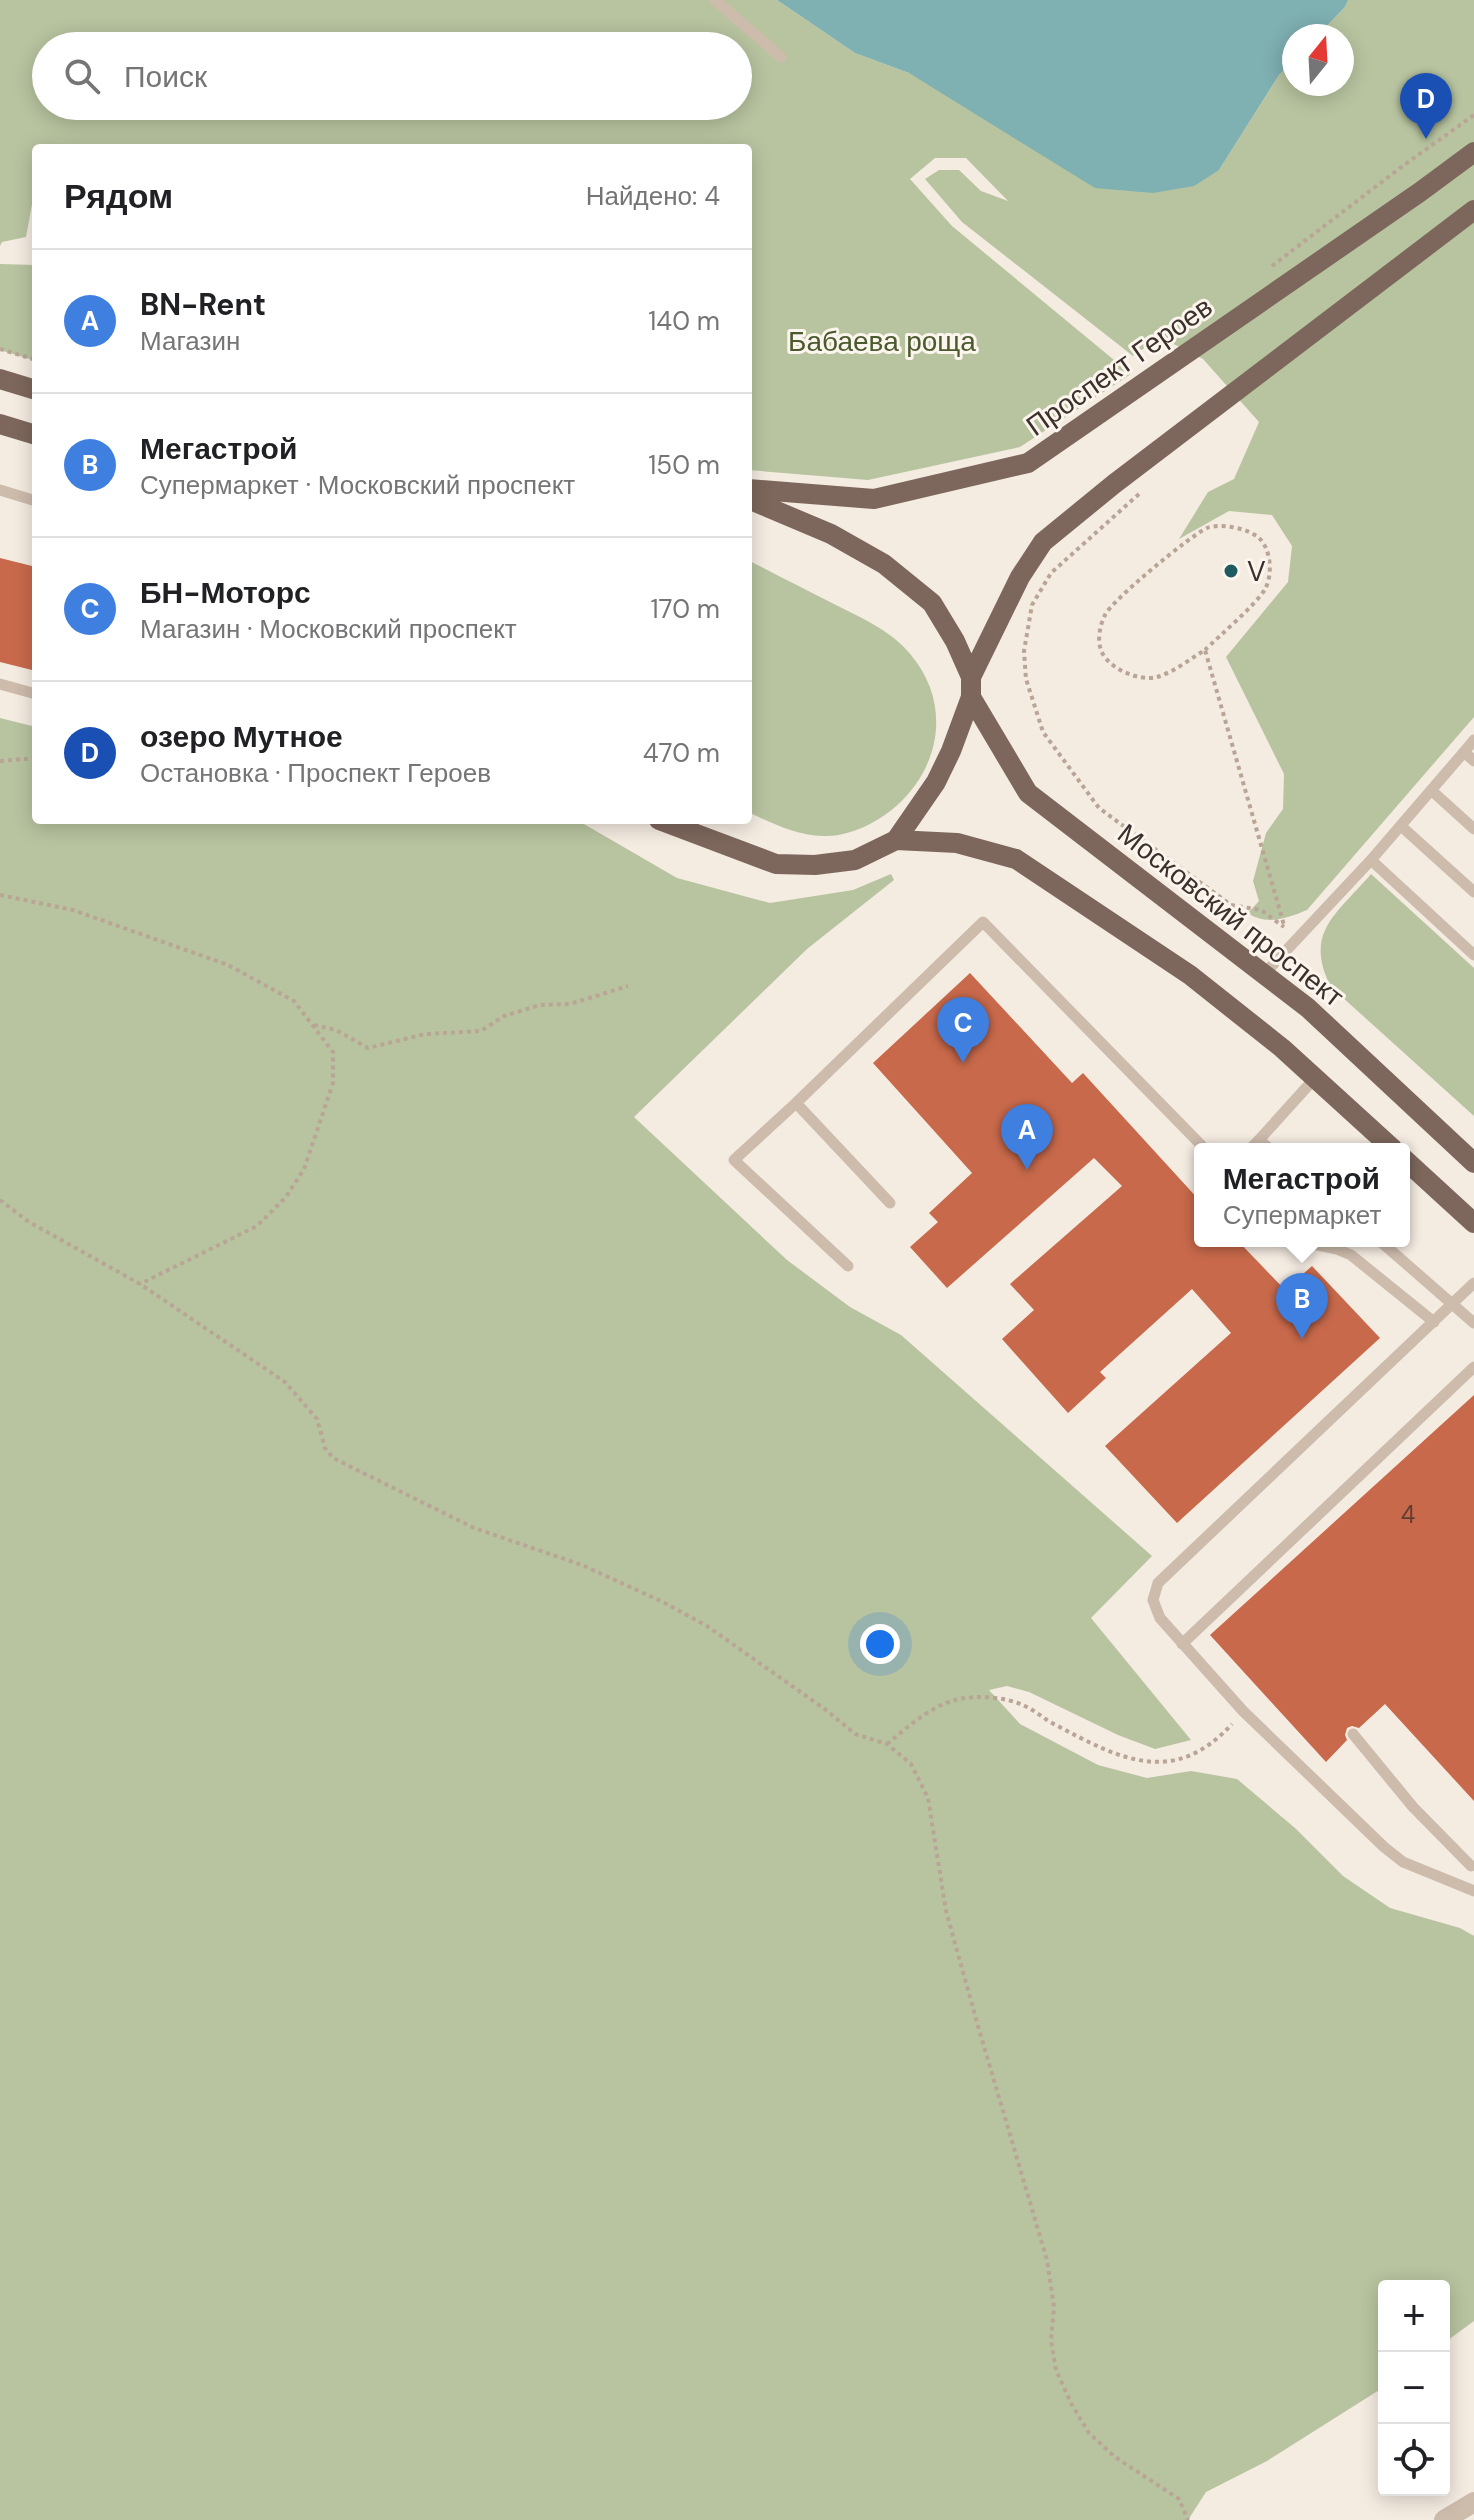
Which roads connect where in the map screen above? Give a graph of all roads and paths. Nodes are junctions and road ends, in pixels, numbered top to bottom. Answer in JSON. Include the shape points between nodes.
{"nodes":[{"id":1,"x":715,"y":0,"type":"edge"},
{"id":2,"x":781,"y":57,"type":"dead end"},
{"id":3,"x":1474,"y":115,"type":"edge"},
{"id":4,"x":1474,"y":152,"type":"edge"},
{"id":5,"x":1474,"y":210,"type":"edge"},
{"id":6,"x":1265,"y":271,"type":"dead end"},
{"id":7,"x":0,"y":349,"type":"edge"},
{"id":8,"x":32,"y":359,"type":"edge"},
{"id":9,"x":0,"y":379,"type":"edge"},
{"id":10,"x":32,"y":389,"type":"edge"},
{"id":11,"x":0,"y":424,"type":"edge"},
{"id":12,"x":32,"y":434,"type":"edge"},
{"id":13,"x":752,"y":489,"type":"edge"},
{"id":14,"x":0,"y":490,"type":"edge"},
{"id":15,"x":1143,"y":491,"type":"dead end"},
{"id":16,"x":32,"y":500,"type":"edge"},
{"id":17,"x":752,"y":501,"type":"edge"},
{"id":18,"x":1205,"y":650,"type":"junction"},
{"id":19,"x":0,"y":684,"type":"edge"},
{"id":20,"x":971,"y":687,"type":"junction"},
{"id":21,"x":32,"y":693,"type":"edge"},
{"id":22,"x":1474,"y":740,"type":"edge"},
{"id":23,"x":1464,"y":752,"type":"junction"},
{"id":24,"x":32,"y":758,"type":"edge"},
{"id":25,"x":0,"y":761,"type":"edge"},
{"id":26,"x":1474,"y":761,"type":"edge"},
{"id":27,"x":1431,"y":790,"type":"junction"},
{"id":28,"x":670,"y":824,"type":"edge"},
{"id":29,"x":1401,"y":826,"type":"junction"},
{"id":30,"x":1474,"y":829,"type":"edge"},
{"id":31,"x":896,"y":840,"type":"junction"},
{"id":32,"x":1371,"y":860,"type":"junction"},
{"id":33,"x":1474,"y":892,"type":"edge"},
{"id":34,"x":0,"y":895,"type":"edge"},
{"id":35,"x":1284,"y":927,"type":"junction"},
{"id":36,"x":1298,"y":937,"type":"junction"},
{"id":37,"x":1474,"y":955,"type":"edge"},
{"id":38,"x":1265,"y":973,"type":"junction"},
{"id":39,"x":628,"y":986,"type":"dead end"},
{"id":40,"x":311,"y":1024,"type":"junction"},
{"id":41,"x":1315,"y":1078,"type":"junction"},
{"id":42,"x":796,"y":1103,"type":"junction"},
{"id":43,"x":1259,"y":1140,"type":"junction"},
{"id":44,"x":1199,"y":1143,"type":"edge"},
{"id":45,"x":1256,"y":1143,"type":"edge"},
{"id":46,"x":1263,"y":1143,"type":"edge"},
{"id":47,"x":1386,"y":1143,"type":"edge"},
{"id":48,"x":1474,"y":1163,"type":"edge"},
{"id":49,"x":1410,"y":1164,"type":"edge"},
{"id":50,"x":0,"y":1200,"type":"edge"},
{"id":51,"x":890,"y":1203,"type":"dead end"},
{"id":52,"x":1474,"y":1223,"type":"edge"},
{"id":53,"x":1328,"y":1247,"type":"edge"},
{"id":54,"x":1387,"y":1247,"type":"edge"},
{"id":55,"x":848,"y":1266,"type":"dead end"},
{"id":56,"x":1474,"y":1283,"type":"edge"},
{"id":57,"x":140,"y":1284,"type":"junction"},
{"id":58,"x":1454,"y":1303,"type":"junction"},
{"id":59,"x":1434,"y":1322,"type":"junction"},
{"id":60,"x":1474,"y":1323,"type":"edge"},
{"id":61,"x":1474,"y":1367,"type":"edge"},
{"id":62,"x":1182,"y":1644,"type":"junction"},
{"id":63,"x":1243,"y":1711,"type":"junction"},
{"id":64,"x":1353,"y":1734,"type":"dead end"},
{"id":65,"x":887,"y":1744,"type":"junction"},
{"id":66,"x":1472,"y":1865,"type":"edge"},
{"id":67,"x":1453,"y":1883,"type":"junction"},
{"id":68,"x":1474,"y":1891,"type":"edge"},
{"id":69,"x":1474,"y":2502,"type":"edge"},
{"id":70,"x":1188,"y":2520,"type":"edge"},
{"id":71,"x":1444,"y":2520,"type":"edge"}],
"edges":[{"from":1,"to":2,"type":"lane"},
{"from":3,"to":6,"type":"path"},
{"from":4,"to":13,"type":"main road","name":"Проспект Героев","via":[[1028,463],[874,499]]},
{"from":5,"to":20,"type":"main road","via":[[1043,542],[1020,577]]},
{"from":7,"to":8,"type":"path"},
{"from":9,"to":10,"type":"main road"},
{"from":11,"to":12,"type":"main road"},
{"from":14,"to":16,"type":"lane"},
{"from":15,"to":35,"type":"path","via":[[1051,573],[1032,605],[1024,651],[1026,679],[1043,732],[1099,808],[1231,905],[1261,910]]},
{"from":17,"to":20,"type":"main road","name":"Московский проспект","via":[[831,534],[884,564],[932,603],[955,641]]},
{"from":18,"to":18,"type":"path","via":[[1155,678],[1134,675],[1113,666],[1101,650],[1099,632],[1105,612],[1121,594],[1207,528],[1245,530],[1260,538],[1268,554],[1265,590]]},
{"from":18,"to":35,"type":"path"},
{"from":19,"to":21,"type":"lane"},
{"from":20,"to":31,"type":"main road","via":[[936,782]]},
{"from":20,"to":38,"type":"main road","name":"Московский проспект","via":[[1028,793]]},
{"from":22,"to":23,"type":"lane"},
{"from":23,"to":26,"type":"lane"},
{"from":23,"to":27,"type":"lane"},
{"from":24,"to":25,"type":"path"},
{"from":27,"to":29,"type":"lane"},
{"from":27,"to":30,"type":"lane"},
{"from":28,"to":31,"type":"main road","via":[[776,864],[855,860]]},
{"from":29,"to":32,"type":"lane"},
{"from":29,"to":33,"type":"lane"},
{"from":31,"to":41,"type":"main road","via":[[957,843],[1016,859],[1190,975]]},
{"from":32,"to":36,"type":"lane"},
{"from":32,"to":37,"type":"lane"},
{"from":34,"to":40,"type":"path","via":[[73,910],[228,965],[294,1001]]},
{"from":35,"to":36,"type":"path"},
{"from":36,"to":38,"type":"lane"},
{"from":38,"to":48,"type":"main road","name":"Московский проспект"},
{"from":39,"to":40,"type":"path","via":[[504,1016],[481,1031],[425,1034],[368,1048],[336,1030]]},
{"from":40,"to":57,"type":"path","via":[[333,1052],[333,1083],[304,1169],[286,1197],[257,1226]]},
{"from":41,"to":43,"type":"lane"},
{"from":41,"to":47,"type":"main road"},
{"from":42,"to":44,"type":"lane","via":[[983,922]]},
{"from":42,"to":51,"type":"lane"},
{"from":42,"to":55,"type":"lane","via":[[734,1160]]},
{"from":43,"to":45,"type":"lane"},
{"from":43,"to":46,"type":"lane"},
{"from":49,"to":52,"type":"main road"},
{"from":50,"to":57,"type":"path"},
{"from":53,"to":59,"type":"lane","via":[[1351,1255]]},
{"from":54,"to":58,"type":"lane"},
{"from":56,"to":58,"type":"lane"},
{"from":57,"to":65,"type":"path","via":[[285,1382],[317,1419],[333,1458],[474,1528],[582,1565],[663,1602],[707,1626],[855,1734]]},
{"from":58,"to":59,"type":"lane"},
{"from":58,"to":60,"type":"lane"},
{"from":59,"to":62,"type":"lane","via":[[1158,1583],[1153,1600],[1160,1618]]},
{"from":61,"to":62,"type":"lane"},
{"from":62,"to":63,"type":"lane"},
{"from":63,"to":65,"type":"path","via":[[1213,1744],[1185,1758],[1155,1763],[1119,1756],[1024,1705],[985,1697],[958,1699],[930,1711]]},
{"from":63,"to":67,"type":"lane","via":[[1384,1847],[1403,1862]]},
{"from":64,"to":66,"type":"lane","via":[[1413,1807]]},
{"from":65,"to":70,"type":"path","via":[[911,1764],[928,1798],[946,1911],[1047,2260],[1056,2370],[1089,2433],[1179,2499]]},
{"from":66,"to":67,"type":"lane"},
{"from":67,"to":68,"type":"lane"},
{"from":69,"to":71,"type":"street"}]}
